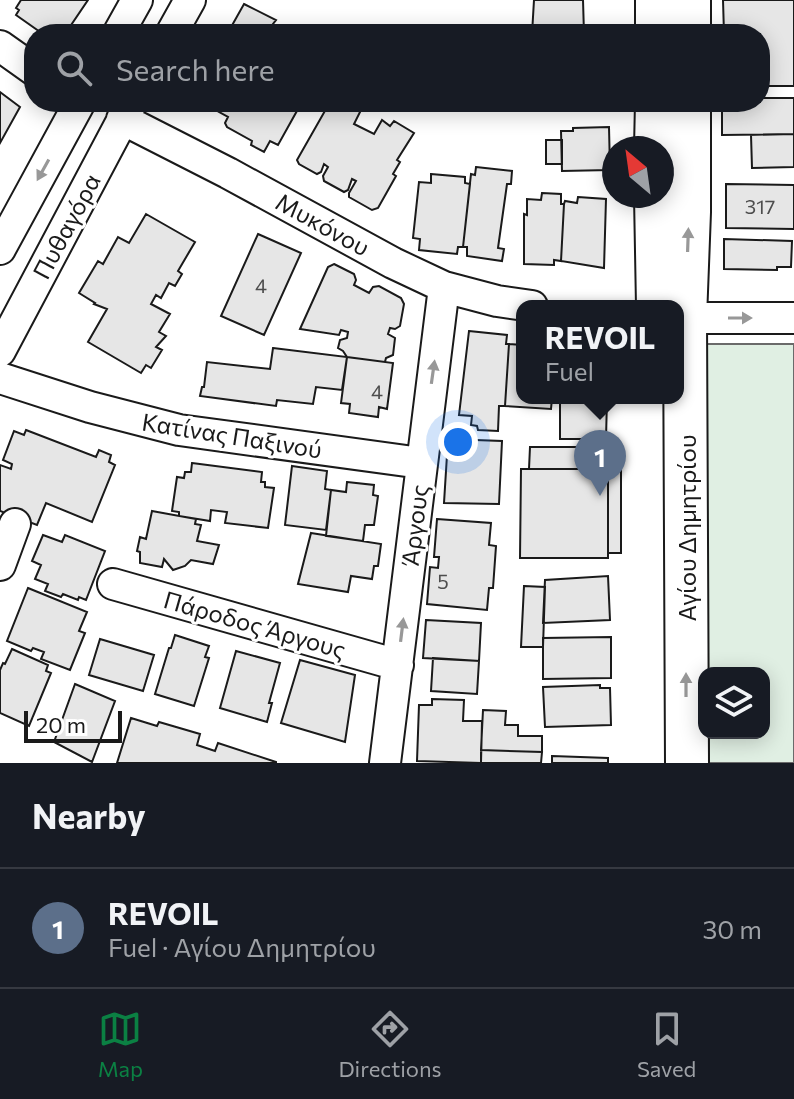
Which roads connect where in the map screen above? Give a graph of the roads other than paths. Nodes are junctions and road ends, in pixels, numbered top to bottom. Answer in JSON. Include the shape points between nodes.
{"nodes":[{"id":1,"x":137,"y":0,"type":"edge"},
{"id":2,"x":190,"y":0,"type":"edge"},
{"id":3,"x":657,"y":0,"type":"edge"},
{"id":4,"x":689,"y":0,"type":"edge"},
{"id":5,"x":124,"y":24,"type":"edge"},
{"id":6,"x":177,"y":24,"type":"edge"},
{"id":7,"x":657,"y":24,"type":"edge"},
{"id":8,"x":689,"y":24,"type":"edge"},
{"id":9,"x":0,"y":46,"type":"edge"},
{"id":10,"x":24,"y":63,"type":"edge"},
{"id":11,"x":75,"y":112,"type":"edge"},
{"id":12,"x":126,"y":112,"type":"edge"},
{"id":13,"x":129,"y":112,"type":"edge"},
{"id":14,"x":657,"y":112,"type":"edge"},
{"id":15,"x":689,"y":112,"type":"edge"},
{"id":16,"x":656,"y":136,"type":"edge"},
{"id":17,"x":658,"y":208,"type":"edge"},
{"id":18,"x":0,"y":249,"type":"edge"},
{"id":19,"x":444,"y":287,"type":"junction"},
{"id":20,"x":670,"y":300,"type":"edge"},
{"id":21,"x":674,"y":300,"type":"edge"},
{"id":22,"x":516,"y":304,"type":"edge"},
{"id":23,"x":684,"y":313,"type":"edge"},
{"id":24,"x":794,"y":318,"type":"edge"},
{"id":25,"x":0,"y":351,"type":"edge"},
{"id":26,"x":0,"y":378,"type":"edge"},
{"id":27,"x":659,"y":404,"type":"edge"},
{"id":28,"x":675,"y":404,"type":"edge"},
{"id":29,"x":421,"y":463,"type":"junction"},
{"id":30,"x":15,"y":524,"type":"dead end"},
{"id":31,"x":0,"y":565,"type":"edge"},
{"id":32,"x":113,"y":584,"type":"dead end"},
{"id":33,"x":398,"y":665,"type":"junction"},
{"id":34,"x":385,"y":763,"type":"edge"},
{"id":35,"x":659,"y":763,"type":"edge"},
{"id":36,"x":687,"y":763,"type":"edge"}],
"edges":[{"from":1,"to":5,"type":"street"},
{"from":2,"to":6,"type":"street"},
{"from":3,"to":7,"type":"main road"},
{"from":4,"to":8,"type":"main road"},
{"from":9,"to":10,"type":"street"},
{"from":11,"to":18,"type":"street","name":"Πυθαγόρα","one_way":true},
{"from":12,"to":25,"type":"street","name":"Πυθαγόρα"},
{"from":13,"to":19,"type":"street","name":"Μυκόνου","via":[[242,180]]},
{"from":14,"to":16,"type":"main road"},
{"from":21,"to":15,"type":"main road","name":"Αγίου Δημητρίου","one_way":true,"via":[[689,212]]},
{"from":17,"to":20,"type":"main road","name":"Αγίου Δημητρίου"},
{"from":19,"to":22,"type":"street","name":"Μυκόνου"},
{"from":29,"to":19,"type":"street","name":"Άργους","one_way":true},
{"from":23,"to":24,"type":"street","one_way":true},
{"from":26,"to":29,"type":"street","name":"Κατίνας Παξινού","via":[[179,430]]},
{"from":27,"to":35,"type":"main road","name":"Αγίου Δημητρίου"},
{"from":36,"to":28,"type":"main road","name":"Αγίου Δημητρίου","one_way":true},
{"from":33,"to":29,"type":"street","name":"Άργους","one_way":true},
{"from":30,"to":31,"type":"street"},
{"from":32,"to":33,"type":"street","name":"Πάροδος Άργους"},
{"from":33,"to":34,"type":"street","name":"Άργους"}]}
